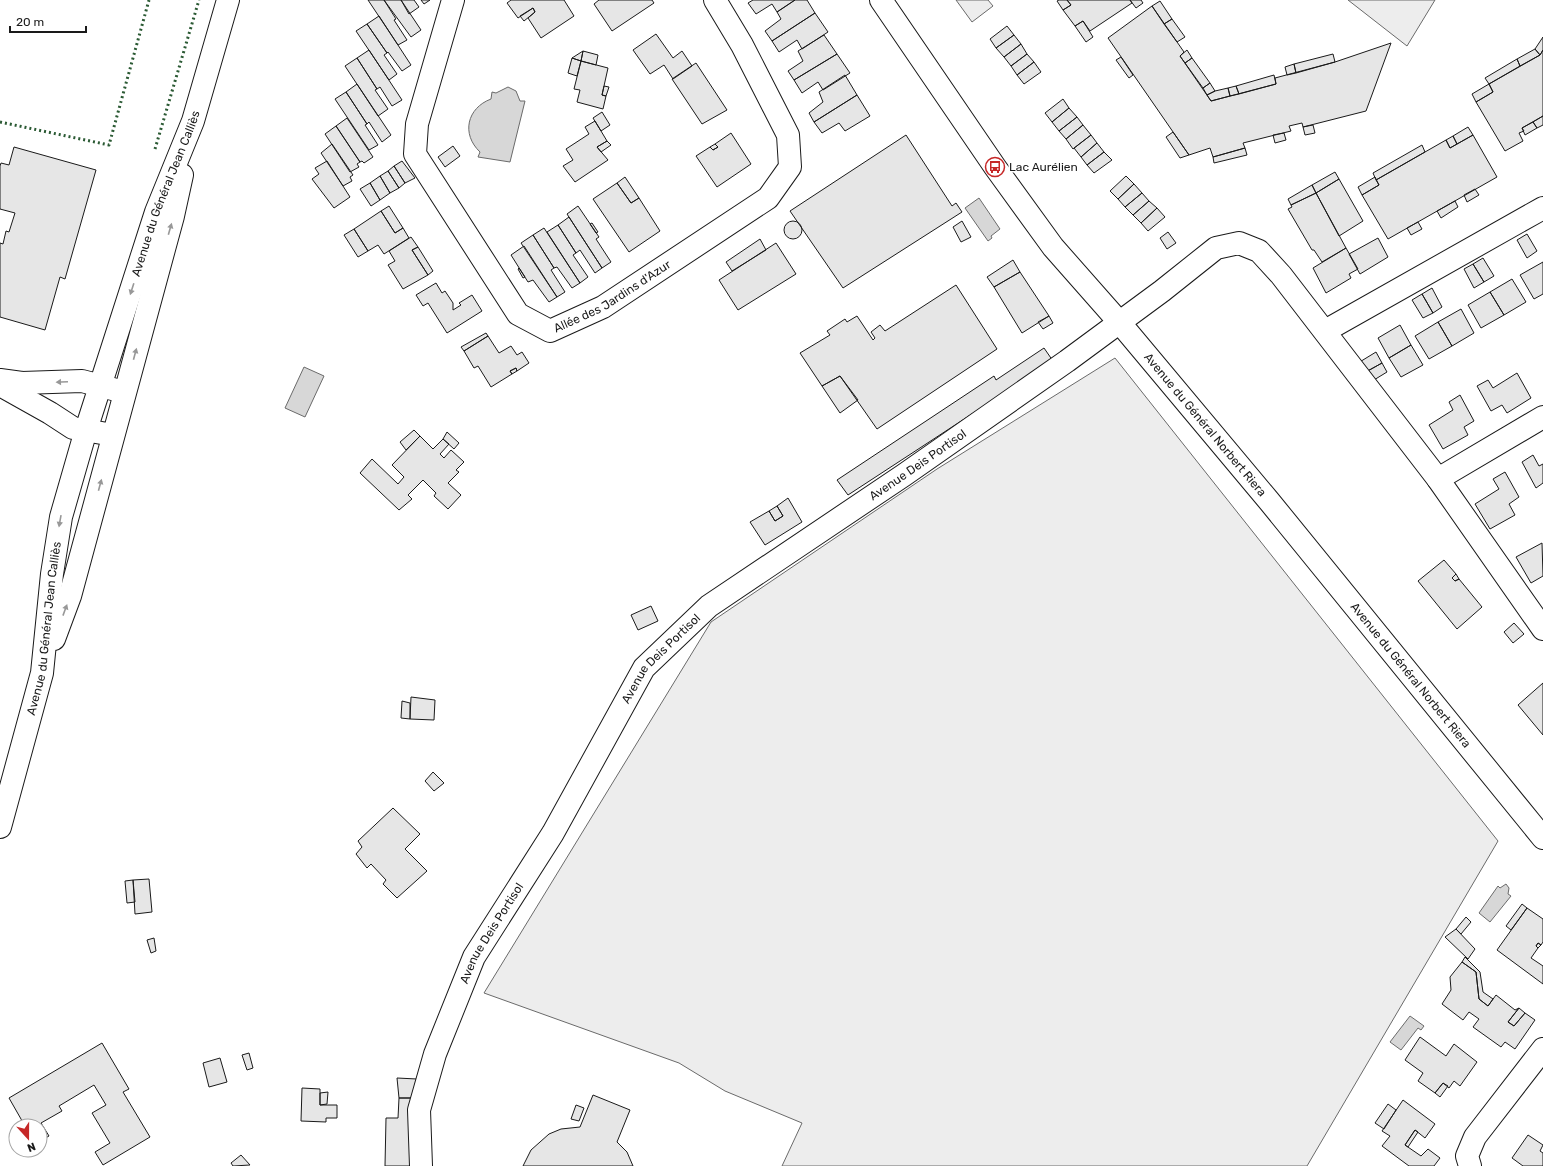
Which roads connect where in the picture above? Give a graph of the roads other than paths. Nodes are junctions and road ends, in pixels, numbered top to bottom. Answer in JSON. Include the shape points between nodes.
{"nodes":[{"id":1,"x":228,"y":0,"type":"edge"},
{"id":2,"x":453,"y":0,"type":"edge"},
{"id":3,"x":715,"y":0,"type":"edge"},
{"id":4,"x":881,"y":0,"type":"edge"},
{"id":5,"x":193,"y":120,"type":"junction"},
{"id":6,"x":1543,"y":208,"type":"edge"},
{"id":7,"x":1120,"y":323,"type":"junction"},
{"id":8,"x":1325,"y":331,"type":"junction"},
{"id":9,"x":0,"y":380,"type":"edge"},
{"id":10,"x":0,"y":385,"type":"edge"},
{"id":11,"x":100,"y":386,"type":"junction"},
{"id":12,"x":124,"y":392,"type":"junction"},
{"id":13,"x":1543,"y":417,"type":"edge"},
{"id":14,"x":86,"y":430,"type":"junction"},
{"id":15,"x":113,"y":436,"type":"junction"},
{"id":16,"x":1438,"y":479,"type":"junction"},
{"id":17,"x":1540,"y":619,"type":"edge"},
{"id":18,"x":42,"y":673,"type":"junction"},
{"id":19,"x":0,"y":827,"type":"edge"},
{"id":20,"x":1543,"y":838,"type":"edge"},
{"id":21,"x":1543,"y":1049,"type":"edge"},
{"id":22,"x":421,"y":1166,"type":"edge"},
{"id":23,"x":1470,"y":1166,"type":"edge"}],
"edges":[{"from":1,"to":5,"type":"street","name":"Avenue du Général Jean Calliès"},
{"from":2,"to":3,"type":"street","name":"Allée des Jardins d'Azur","via":[[417,124],[415,154],[518,314],[550,331],[603,307],[768,198],[790,167],[788,135],[742,45]]},
{"from":4,"to":7,"type":"street","name":"Avenue du Général Norbert Riera","via":[[1053,247]]},
{"from":5,"to":11,"type":"street","name":"Avenue du Général Jean Calliès","one_way":true,"via":[[156,212]]},
{"from":12,"to":5,"type":"street","one_way":true,"via":[[174,216]]},
{"from":6,"to":8,"type":"street"},
{"from":7,"to":8,"type":"street","name":"Avenue Deis Portisol","via":[[1216,248],[1239,243],[1258,251],[1281,275]]},
{"from":7,"to":20,"type":"street","name":"Avenue du Général Norbert Riera","via":[[1269,501]]},
{"from":7,"to":22,"type":"street","name":"Avenue Deis Portisol","via":[[904,475],[709,606],[644,668],[553,833],[474,957],[435,1054],[419,1110]]},
{"from":8,"to":16,"type":"street"},
{"from":11,"to":9,"type":"street","one_way":true,"via":[[82,381],[22,384]]},
{"from":10,"to":14,"type":"street","via":[[73,428]]},
{"from":11,"to":12,"type":"street"},
{"from":11,"to":14,"type":"street","name":"Avenue du Général Jean Calliès"},
{"from":12,"to":15,"type":"street"},
{"from":13,"to":16,"type":"street"},
{"from":14,"to":15,"type":"street"},
{"from":14,"to":18,"type":"street","name":"Avenue du Général Jean Calliès","one_way":true,"via":[[61,517],[52,574]]},
{"from":18,"to":15,"type":"street","one_way":true,"via":[[70,596]]},
{"from":16,"to":17,"type":"street"},
{"from":18,"to":19,"type":"street","name":"Avenue du Général Jean Calliès"},
{"from":21,"to":23,"type":"street","via":[[1475,1137],[1467,1156]]}]}
